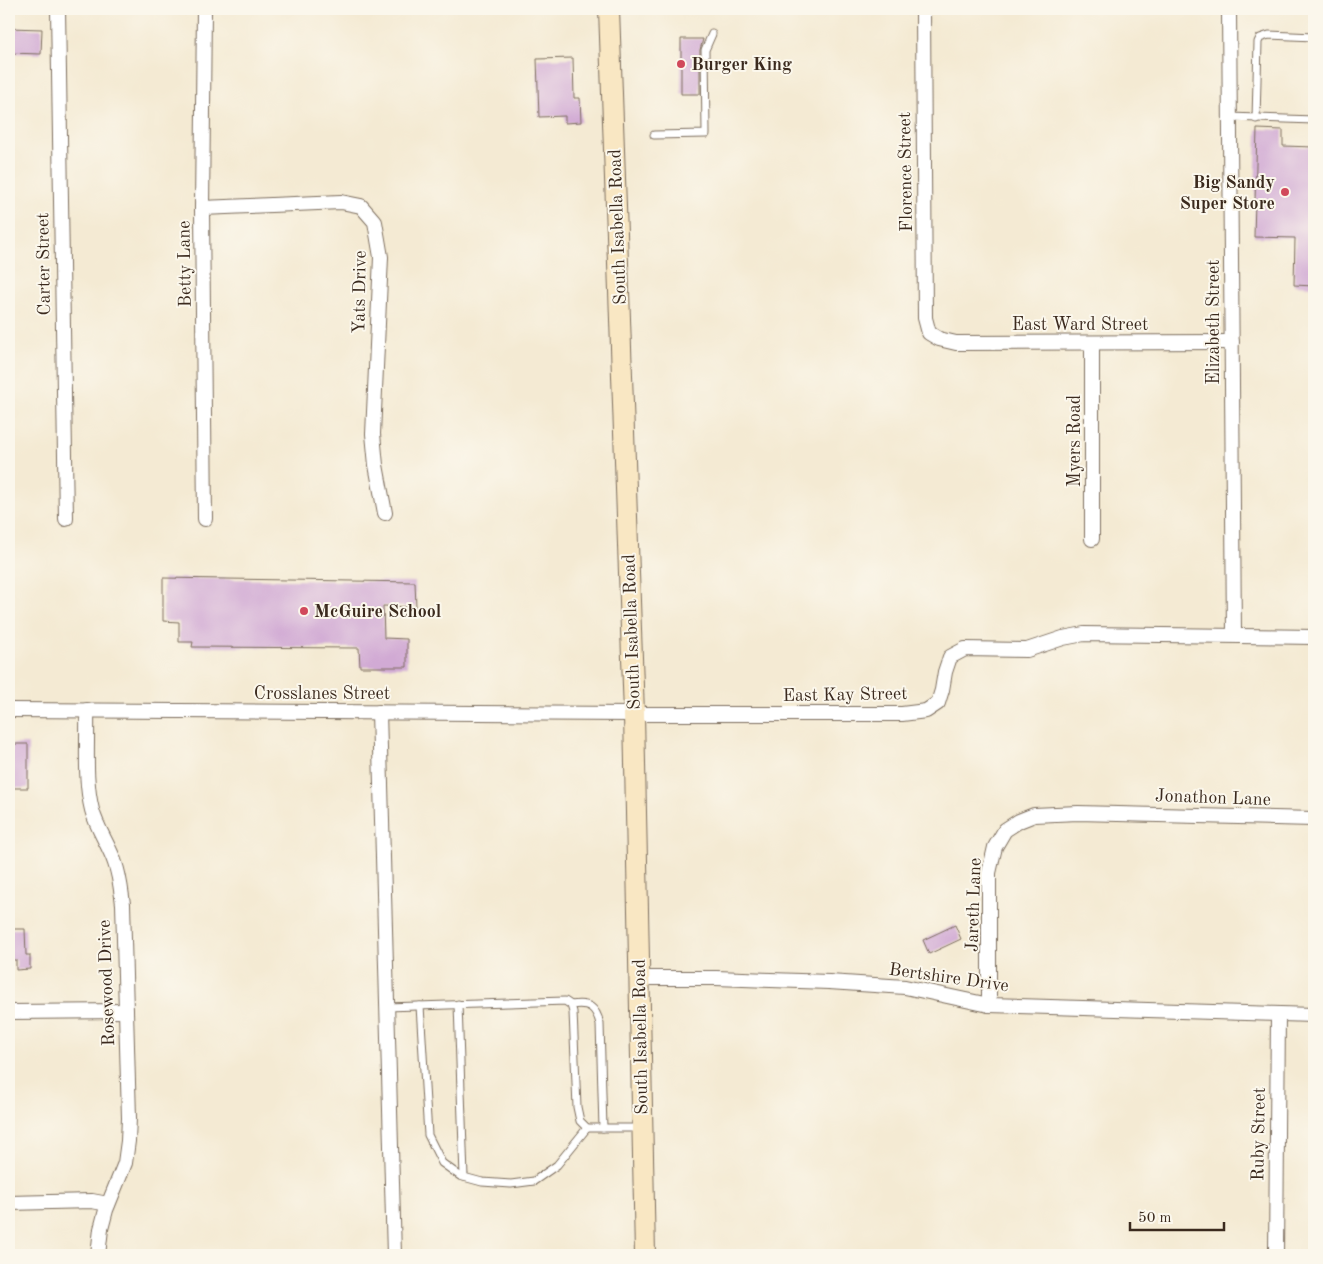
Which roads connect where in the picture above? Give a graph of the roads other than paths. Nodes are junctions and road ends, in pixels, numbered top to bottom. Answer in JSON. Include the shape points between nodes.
{"nodes":[{"id":1,"x":58,"y":9,"type":"edge"},
{"id":2,"x":204,"y":9,"type":"edge"},
{"id":3,"x":609,"y":9,"type":"edge"},
{"id":4,"x":923,"y":9,"type":"edge"},
{"id":5,"x":1229,"y":9,"type":"edge"},
{"id":6,"x":712,"y":34,"type":"dead end"},
{"id":7,"x":1314,"y":37,"type":"edge"},
{"id":8,"x":1230,"y":117,"type":"junction"},
{"id":9,"x":1256,"y":119,"type":"junction"},
{"id":10,"x":1314,"y":120,"type":"edge"},
{"id":11,"x":654,"y":135,"type":"dead end"},
{"id":12,"x":202,"y":208,"type":"junction"},
{"id":13,"x":929,"y":334,"type":"joint"},
{"id":14,"x":1232,"y":342,"type":"junction"},
{"id":15,"x":1092,"y":343,"type":"junction"},
{"id":16,"x":385,"y":513,"type":"dead end"},
{"id":17,"x":66,"y":519,"type":"dead end"},
{"id":18,"x":206,"y":519,"type":"dead end"},
{"id":19,"x":1092,"y":540,"type":"dead end"},
{"id":20,"x":1234,"y":635,"type":"junction"},
{"id":21,"x":1314,"y":637,"type":"edge"},
{"id":22,"x":9,"y":710,"type":"edge"},
{"id":23,"x":87,"y":710,"type":"junction"},
{"id":24,"x":379,"y":712,"type":"junction"},
{"id":25,"x":634,"y":714,"type":"junction"},
{"id":26,"x":1111,"y":814,"type":"joint"},
{"id":27,"x":1314,"y":819,"type":"edge"},
{"id":28,"x":638,"y":978,"type":"junction"},
{"id":29,"x":458,"y":1004,"type":"junction"},
{"id":30,"x":571,"y":1005,"type":"junction"},
{"id":31,"x":990,"y":1005,"type":"junction"},
{"id":32,"x":420,"y":1006,"type":"junction"},
{"id":33,"x":387,"y":1007,"type":"junction"},
{"id":34,"x":126,"y":1011,"type":"junction"},
{"id":35,"x":9,"y":1012,"type":"edge"},
{"id":36,"x":1278,"y":1014,"type":"junction"},
{"id":37,"x":1314,"y":1015,"type":"edge"},
{"id":38,"x":587,"y":1128,"type":"junction"},
{"id":39,"x":603,"y":1128,"type":"junction"},
{"id":40,"x":642,"y":1128,"type":"junction"},
{"id":41,"x":464,"y":1177,"type":"junction"},
{"id":42,"x":9,"y":1203,"type":"edge"},
{"id":43,"x":108,"y":1204,"type":"junction"},
{"id":44,"x":98,"y":1255,"type":"edge"},
{"id":45,"x":394,"y":1255,"type":"edge"},
{"id":46,"x":645,"y":1255,"type":"edge"},
{"id":47,"x":1276,"y":1255,"type":"edge"}],
"edges":[{"from":1,"to":17,"type":"street","name":"Carter Street"},
{"from":2,"to":12,"type":"street","name":"Betty Lane"},
{"from":3,"to":25,"type":"main road","name":"South Isabella Road"},
{"from":4,"to":13,"type":"street","name":"Florence Street","via":[[925,318]]},
{"from":5,"to":8,"type":"street","name":"Elizabeth Street"},
{"from":6,"to":11,"type":"lane","via":[[705,50],[706,134]]},
{"from":7,"to":9,"type":"lane","via":[[1269,35],[1260,38]]},
{"from":8,"to":9,"type":"lane"},
{"from":8,"to":14,"type":"street","name":"Elizabeth Street"},
{"from":9,"to":10,"type":"lane"},
{"from":12,"to":16,"type":"street","name":"Yats Drive","via":[[341,202],[361,206],[375,222],[381,257],[373,434]]},
{"from":12,"to":18,"type":"street","name":"Betty Lane"},
{"from":13,"to":15,"type":"street","name":"East Ward Street","via":[[956,343]]},
{"from":14,"to":15,"type":"street","name":"East Ward Street"},
{"from":14,"to":20,"type":"street","name":"Elizabeth Street"},
{"from":15,"to":19,"type":"street","name":"Myers Road"},
{"from":20,"to":21,"type":"street","name":"East Kay Street"},
{"from":20,"to":25,"type":"street","name":"East Kay Street","via":[[1084,634],[1027,650],[965,649],[950,657],[938,703],[926,711],[902,714]]},
{"from":22,"to":23,"type":"street","name":"Crosslanes Street"},
{"from":23,"to":24,"type":"street","name":"Crosslanes Street"},
{"from":23,"to":34,"type":"street","name":"Rosewood Drive","via":[[88,780],[92,809],[120,880]]},
{"from":24,"to":25,"type":"street","name":"Crosslanes Street"},
{"from":24,"to":33,"type":"street"},
{"from":25,"to":28,"type":"main road","name":"South Isabella Road"},
{"from":26,"to":27,"type":"street","name":"Jonathon Lane"},
{"from":26,"to":31,"type":"street","name":"Jareth Lane","via":[[1034,815],[1005,830],[995,847],[990,873]]},
{"from":28,"to":31,"type":"street","name":"Bertshire Drive","via":[[716,978],[905,987]]},
{"from":28,"to":40,"type":"main road","name":"South Isabella Road"},
{"from":29,"to":30,"type":"lane","via":[[565,1001]]},
{"from":29,"to":32,"type":"lane"},
{"from":29,"to":41,"type":"lane"},
{"from":30,"to":38,"type":"lane","via":[[577,1107],[580,1121]]},
{"from":30,"to":39,"type":"lane","via":[[588,1005],[598,1016]]},
{"from":31,"to":36,"type":"street","name":"Bertshire Drive"},
{"from":32,"to":33,"type":"lane"},
{"from":32,"to":41,"type":"lane","via":[[428,1136],[442,1163]]},
{"from":33,"to":45,"type":"street"},
{"from":34,"to":35,"type":"street"},
{"from":34,"to":43,"type":"street","name":"Rosewood Drive","via":[[128,1141],[124,1163]]},
{"from":36,"to":37,"type":"street","name":"Bertshire Drive"},
{"from":36,"to":47,"type":"street","name":"Ruby Street"},
{"from":38,"to":39,"type":"lane"},
{"from":38,"to":41,"type":"lane","via":[[557,1165],[534,1181],[511,1184]]},
{"from":39,"to":40,"type":"lane"},
{"from":40,"to":46,"type":"main road","name":"South Isabella Road"},
{"from":42,"to":43,"type":"street","via":[[92,1201]]},
{"from":43,"to":44,"type":"street","name":"Rosewood Drive"}]}
